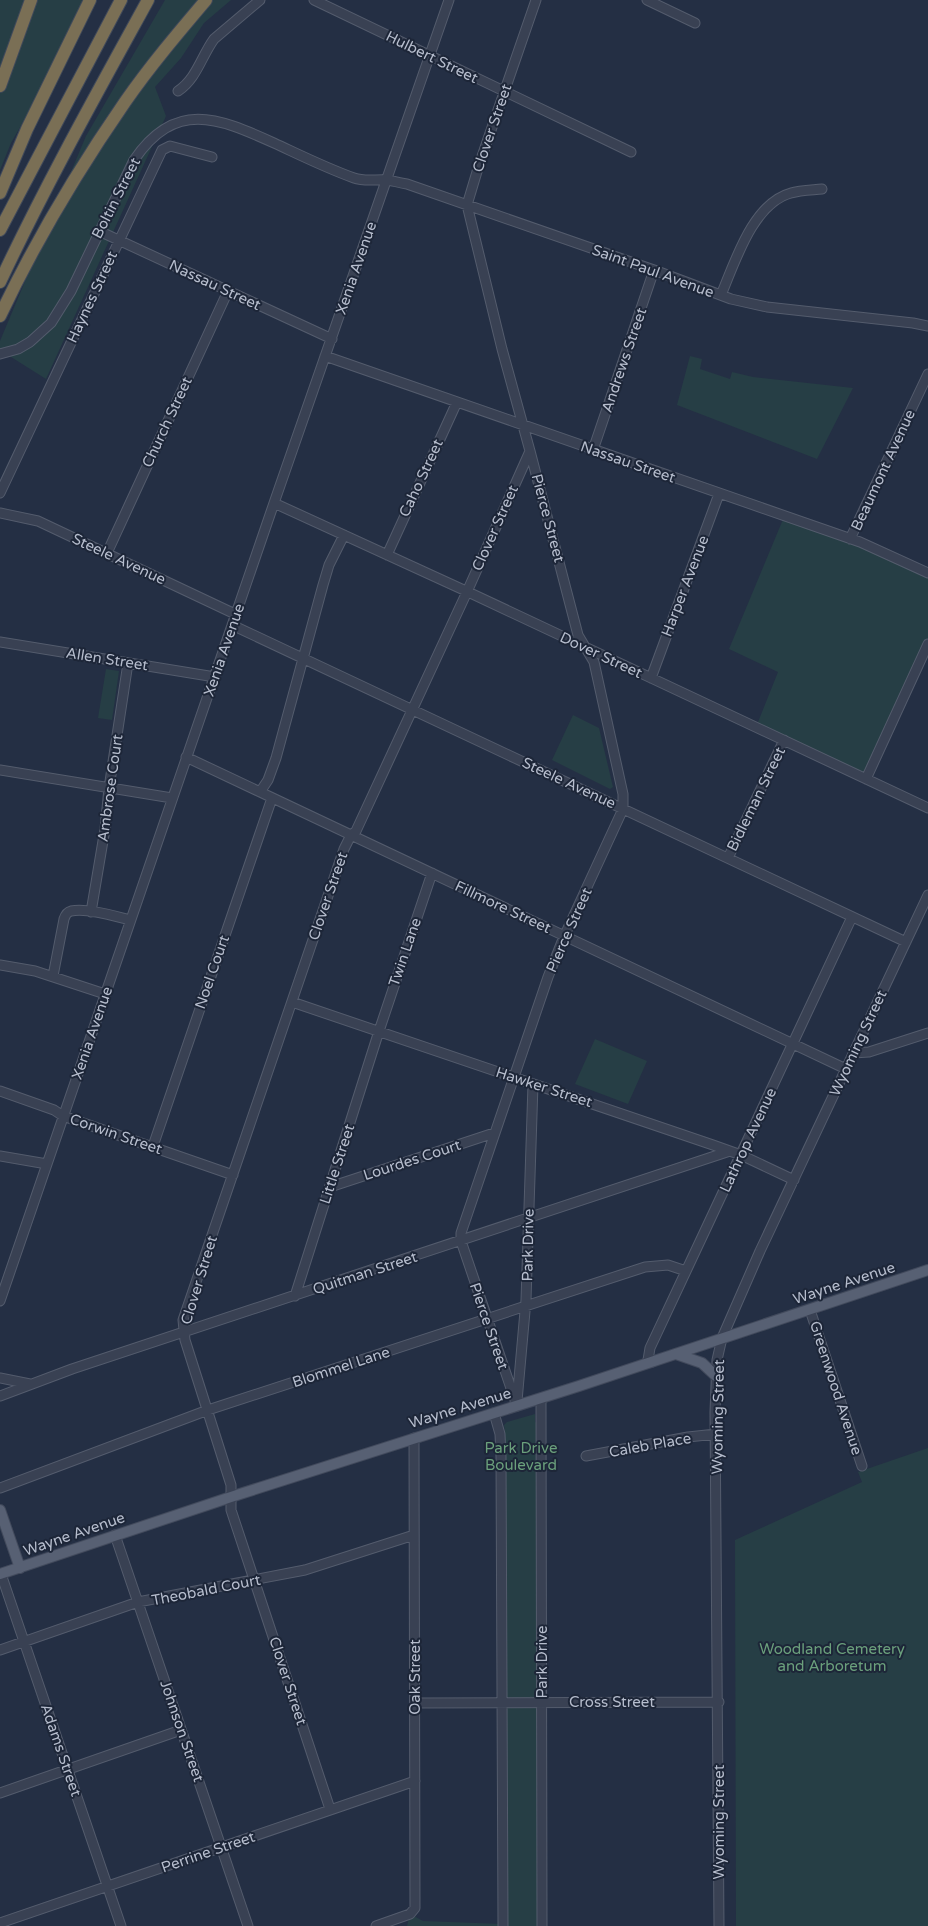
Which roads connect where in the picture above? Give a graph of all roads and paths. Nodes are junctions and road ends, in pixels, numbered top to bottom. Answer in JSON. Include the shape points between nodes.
{"nodes":[{"id":1,"x":31,"y":0,"type":"edge"},
{"id":2,"x":90,"y":0,"type":"edge"},
{"id":3,"x":121,"y":0,"type":"edge"},
{"id":4,"x":148,"y":0,"type":"edge"},
{"id":5,"x":206,"y":0,"type":"edge"},
{"id":6,"x":260,"y":0,"type":"edge"},
{"id":7,"x":314,"y":0,"type":"edge"},
{"id":8,"x":449,"y":0,"type":"edge"},
{"id":9,"x":536,"y":0,"type":"edge"},
{"id":10,"x":647,"y":0,"type":"edge"},
{"id":11,"x":695,"y":23,"type":"dead end"},
{"id":12,"x":429,"y":56,"type":"junction"},
{"id":13,"x":0,"y":86,"type":"edge"},
{"id":14,"x":504,"y":91,"type":"junction"},
{"id":15,"x":178,"y":92,"type":"dead end"},
{"id":16,"x":631,"y":152,"type":"dead end"},
{"id":17,"x":212,"y":157,"type":"dead end"},
{"id":18,"x":386,"y":180,"type":"junction"},
{"id":19,"x":822,"y":189,"type":"dead end"},
{"id":20,"x":0,"y":193,"type":"edge"},
{"id":21,"x":468,"y":205,"type":"junction"},
{"id":22,"x":0,"y":230,"type":"edge"},
{"id":23,"x":99,"y":230,"type":"junction"},
{"id":24,"x":118,"y":240,"type":"junction"},
{"id":25,"x":654,"y":270,"type":"junction"},
{"id":26,"x":0,"y":282,"type":"edge"},
{"id":27,"x":228,"y":291,"type":"junction"},
{"id":28,"x":721,"y":295,"type":"junction"},
{"id":29,"x":0,"y":316,"type":"edge"},
{"id":30,"x":928,"y":326,"type":"edge"},
{"id":31,"x":332,"y":339,"type":"junction"},
{"id":32,"x":0,"y":354,"type":"edge"},
{"id":33,"x":326,"y":356,"type":"junction"},
{"id":34,"x":928,"y":374,"type":"edge"},
{"id":35,"x":457,"y":402,"type":"junction"},
{"id":36,"x":523,"y":425,"type":"junction"},
{"id":37,"x":530,"y":450,"type":"junction"},
{"id":38,"x":593,"y":450,"type":"junction"},
{"id":39,"x":0,"y":493,"type":"edge"},
{"id":40,"x":719,"y":494,"type":"junction"},
{"id":41,"x":274,"y":503,"type":"junction"},
{"id":42,"x":0,"y":513,"type":"edge"},
{"id":43,"x":344,"y":535,"type":"junction"},
{"id":44,"x":850,"y":539,"type":"junction"},
{"id":45,"x":107,"y":553,"type":"junction"},
{"id":46,"x":387,"y":555,"type":"junction"},
{"id":47,"x":928,"y":573,"type":"edge"},
{"id":48,"x":466,"y":591,"type":"junction"},
{"id":49,"x":236,"y":614,"type":"junction"},
{"id":50,"x":232,"y":625,"type":"junction"},
{"id":51,"x":0,"y":642,"type":"edge"},
{"id":52,"x":928,"y":644,"type":"edge"},
{"id":53,"x":587,"y":648,"type":"junction"},
{"id":54,"x":302,"y":658,"type":"junction"},
{"id":55,"x":128,"y":663,"type":"junction"},
{"id":56,"x":215,"y":677,"type":"junction"},
{"id":57,"x":651,"y":678,"type":"junction"},
{"id":58,"x":412,"y":710,"type":"junction"},
{"id":59,"x":784,"y":740,"type":"junction"},
{"id":60,"x":186,"y":757,"type":"junction"},
{"id":61,"x":0,"y":770,"type":"edge"},
{"id":62,"x":866,"y":779,"type":"junction"},
{"id":63,"x":109,"y":788,"type":"junction"},
{"id":64,"x":260,"y":792,"type":"junction"},
{"id":65,"x":172,"y":798,"type":"junction"},
{"id":66,"x":272,"y":798,"type":"junction"},
{"id":67,"x":928,"y":808,"type":"edge"},
{"id":68,"x":623,"y":809,"type":"junction"},
{"id":69,"x":351,"y":835,"type":"junction"},
{"id":70,"x":728,"y":858,"type":"junction"},
{"id":71,"x":432,"y":873,"type":"junction"},
{"id":72,"x":928,"y":895,"type":"edge"},
{"id":73,"x":91,"y":912,"type":"junction"},
{"id":74,"x":852,"y":917,"type":"junction"},
{"id":75,"x":130,"y":920,"type":"junction"},
{"id":76,"x":564,"y":936,"type":"junction"},
{"id":77,"x":906,"y":942,"type":"junction"},
{"id":78,"x":0,"y":965,"type":"edge"},
{"id":79,"x":53,"y":976,"type":"junction"},
{"id":80,"x":105,"y":994,"type":"junction"},
{"id":81,"x":292,"y":1002,"type":"junction"},
{"id":82,"x":379,"y":1031,"type":"junction"},
{"id":83,"x":928,"y":1033,"type":"edge"},
{"id":84,"x":793,"y":1044,"type":"junction"},
{"id":85,"x":853,"y":1053,"type":"junction"},
{"id":86,"x":846,"y":1069,"type":"junction"},
{"id":87,"x":514,"y":1078,"type":"junction"},
{"id":88,"x":533,"y":1084,"type":"junction"},
{"id":89,"x":0,"y":1091,"type":"edge"},
{"id":90,"x":63,"y":1116,"type":"junction"},
{"id":91,"x":494,"y":1133,"type":"junction"},
{"id":92,"x":153,"y":1146,"type":"junction"},
{"id":93,"x":730,"y":1151,"type":"junction"},
{"id":94,"x":741,"y":1155,"type":"junction"},
{"id":95,"x":0,"y":1156,"type":"edge"},
{"id":96,"x":47,"y":1164,"type":"junction"},
{"id":97,"x":233,"y":1175,"type":"junction"},
{"id":98,"x":794,"y":1180,"type":"junction"},
{"id":99,"x":330,"y":1187,"type":"junction"},
{"id":100,"x":528,"y":1219,"type":"junction"},
{"id":101,"x":461,"y":1241,"type":"junction"},
{"id":102,"x":928,"y":1270,"type":"edge"},
{"id":103,"x":686,"y":1271,"type":"junction"},
{"id":104,"x":2,"y":1286,"type":"edge"},
{"id":105,"x":295,"y":1296,"type":"junction"},
{"id":106,"x":0,"y":1301,"type":"edge"},
{"id":107,"x":526,"y":1306,"type":"junction"},
{"id":108,"x":810,"y":1310,"type":"junction"},
{"id":109,"x":487,"y":1320,"type":"junction"},
{"id":110,"x":184,"y":1333,"type":"junction"},
{"id":111,"x":722,"y":1338,"type":"junction"},
{"id":112,"x":676,"y":1354,"type":"junction"},
{"id":113,"x":652,"y":1362,"type":"junction"},
{"id":114,"x":716,"y":1376,"type":"junction"},
{"id":115,"x":0,"y":1378,"type":"edge"},
{"id":116,"x":30,"y":1384,"type":"junction"},
{"id":117,"x":0,"y":1396,"type":"edge"},
{"id":118,"x":541,"y":1398,"type":"junction"},
{"id":119,"x":517,"y":1406,"type":"junction"},
{"id":120,"x":208,"y":1410,"type":"junction"},
{"id":121,"x":494,"y":1413,"type":"junction"},
{"id":122,"x":716,"y":1434,"type":"junction"},
{"id":123,"x":414,"y":1438,"type":"junction"},
{"id":124,"x":586,"y":1456,"type":"dead end"},
{"id":125,"x":862,"y":1466,"type":"dead end"},
{"id":126,"x":0,"y":1488,"type":"edge"},
{"id":127,"x":231,"y":1497,"type":"junction"},
{"id":128,"x":0,"y":1510,"type":"edge"},
{"id":129,"x":115,"y":1535,"type":"junction"},
{"id":130,"x":414,"y":1535,"type":"junction"},
{"id":131,"x":20,"y":1568,"type":"junction"},
{"id":132,"x":0,"y":1570,"type":"edge"},
{"id":133,"x":255,"y":1580,"type":"junction"},
{"id":134,"x":138,"y":1602,"type":"junction"},
{"id":135,"x":24,"y":1641,"type":"junction"},
{"id":136,"x":0,"y":1650,"type":"edge"},
{"id":137,"x":502,"y":1702,"type":"junction"},
{"id":138,"x":719,"y":1702,"type":"junction"},
{"id":139,"x":415,"y":1703,"type":"junction"},
{"id":140,"x":541,"y":1703,"type":"junction"},
{"id":141,"x":181,"y":1730,"type":"junction"},
{"id":142,"x":68,"y":1770,"type":"junction"},
{"id":143,"x":415,"y":1781,"type":"junction"},
{"id":144,"x":0,"y":1793,"type":"edge"},
{"id":145,"x":330,"y":1809,"type":"junction"},
{"id":146,"x":222,"y":1847,"type":"junction"},
{"id":147,"x":108,"y":1887,"type":"junction"},
{"id":148,"x":0,"y":1923,"type":"edge"},
{"id":149,"x":121,"y":1926,"type":"edge"},
{"id":150,"x":248,"y":1926,"type":"edge"},
{"id":151,"x":376,"y":1926,"type":"edge"},
{"id":152,"x":503,"y":1926,"type":"edge"},
{"id":153,"x":542,"y":1926,"type":"edge"},
{"id":154,"x":719,"y":1926,"type":"edge"}],
"edges":[{"from":1,"to":13,"type":"highway"},
{"from":2,"to":20,"type":"highway","via":[[27,129]]},
{"from":3,"to":22,"type":"highway"},
{"from":4,"to":26,"type":"highway","via":[[22,234]]},
{"from":5,"to":29,"type":"highway","via":[[125,101],[81,168],[20,274]]},
{"from":6,"to":15,"type":"street","via":[[214,39],[196,74]]},
{"from":7,"to":12,"type":"street","name":"Hulbert Street"},
{"from":8,"to":12,"type":"street","name":"Xenia Avenue"},
{"from":9,"to":14,"type":"street","name":"Clover Street"},
{"from":10,"to":11,"type":"street"},
{"from":12,"to":14,"type":"street","name":"Hulbert Street"},
{"from":12,"to":18,"type":"street","name":"Xenia Avenue"},
{"from":14,"to":16,"type":"street","name":"Hulbert Street"},
{"from":14,"to":21,"type":"street","name":"Clover Street"},
{"from":17,"to":24,"type":"street","name":"Haynes Street","via":[[170,146],[162,150]]},
{"from":18,"to":21,"type":"street","name":"Saint Paul Avenue"},
{"from":18,"to":23,"type":"street","name":"Boltin Street","via":[[356,179],[226,123],[201,118],[187,120],[163,129],[142,148]]},
{"from":18,"to":31,"type":"street","name":"Xenia Avenue"},
{"from":19,"to":28,"type":"street","via":[[791,192],[757,217]]},
{"from":21,"to":25,"type":"street","name":"Saint Paul Avenue"},
{"from":21,"to":36,"type":"street","name":"Clover Street"},
{"from":23,"to":24,"type":"street","name":"Nassau Street"},
{"from":23,"to":32,"type":"street","name":"Boltin Street","via":[[71,291],[51,323],[30,342]]},
{"from":24,"to":27,"type":"street","name":"Nassau Street"},
{"from":24,"to":39,"type":"street","name":"Haynes Street"},
{"from":25,"to":28,"type":"street","name":"Saint Paul Avenue"},
{"from":25,"to":38,"type":"street","name":"Andrews Street"},
{"from":27,"to":31,"type":"street","name":"Nassau Street"},
{"from":27,"to":45,"type":"street","name":"Church Street"},
{"from":28,"to":30,"type":"street","name":"Saint Paul Avenue","via":[[767,307]]},
{"from":31,"to":33,"type":"street","name":"Xenia Avenue"},
{"from":33,"to":35,"type":"street","name":"Nassau Street"},
{"from":33,"to":41,"type":"street","name":"Xenia Avenue"},
{"from":34,"to":44,"type":"street","name":"Beaumont Avenue"},
{"from":35,"to":36,"type":"street","name":"Nassau Street"},
{"from":35,"to":46,"type":"street","name":"Caho Street"},
{"from":36,"to":37,"type":"street","name":"Clover Street"},
{"from":36,"to":38,"type":"street","name":"Nassau Street"},
{"from":37,"to":48,"type":"street","name":"Clover Street"},
{"from":37,"to":53,"type":"street","name":"Pierce Street","via":[[578,635]]},
{"from":38,"to":40,"type":"street","name":"Nassau Street"},
{"from":40,"to":44,"type":"street","name":"Nassau Street"},
{"from":40,"to":57,"type":"street","name":"Harper Avenue"},
{"from":41,"to":43,"type":"street","name":"Dover Street"},
{"from":41,"to":49,"type":"street","name":"Xenia Avenue"},
{"from":42,"to":45,"type":"street","name":"Steele Avenue","via":[[38,521]]},
{"from":43,"to":46,"type":"street","name":"Dover Street"},
{"from":43,"to":54,"type":"street","via":[[329,565]]},
{"from":44,"to":47,"type":"street","name":"Nassau Street"},
{"from":45,"to":49,"type":"street","name":"Steele Avenue"},
{"from":46,"to":48,"type":"street","name":"Dover Street"},
{"from":48,"to":53,"type":"street","name":"Dover Street"},
{"from":48,"to":58,"type":"street","name":"Clover Street"},
{"from":49,"to":50,"type":"street","name":"Xenia Avenue"},
{"from":50,"to":54,"type":"street","name":"Steele Avenue"},
{"from":50,"to":56,"type":"street","name":"Xenia Avenue"},
{"from":51,"to":55,"type":"street","name":"Allen Street"},
{"from":52,"to":62,"type":"street"},
{"from":53,"to":57,"type":"street","name":"Dover Street"},
{"from":53,"to":68,"type":"street","name":"Pierce Street","via":[[594,662],[623,794]]},
{"from":54,"to":58,"type":"street","name":"Steele Avenue"},
{"from":54,"to":64,"type":"street","via":[[276,758]]},
{"from":55,"to":56,"type":"street","name":"Allen Street"},
{"from":55,"to":63,"type":"street","name":"Ambrose Court"},
{"from":56,"to":60,"type":"street","name":"Xenia Avenue"},
{"from":57,"to":59,"type":"street","name":"Dover Street"},
{"from":58,"to":68,"type":"street","name":"Steele Avenue"},
{"from":58,"to":69,"type":"street","name":"Clover Street"},
{"from":59,"to":62,"type":"street","name":"Dover Street"},
{"from":59,"to":70,"type":"street","name":"Bidleman Street"},
{"from":60,"to":64,"type":"street","name":"Fillmore Street"},
{"from":60,"to":65,"type":"street","name":"Xenia Avenue"},
{"from":61,"to":63,"type":"street"},
{"from":62,"to":67,"type":"street","name":"Dover Street"},
{"from":63,"to":65,"type":"street"},
{"from":63,"to":73,"type":"street","name":"Ambrose Court"},
{"from":64,"to":66,"type":"street","name":"Fillmore Street"},
{"from":65,"to":75,"type":"street","name":"Xenia Avenue"},
{"from":66,"to":69,"type":"street","name":"Fillmore Street"},
{"from":66,"to":92,"type":"street","name":"Noel Court"},
{"from":68,"to":70,"type":"street","name":"Steele Avenue"},
{"from":68,"to":76,"type":"street","name":"Pierce Street"},
{"from":69,"to":71,"type":"street","name":"Fillmore Street"},
{"from":69,"to":81,"type":"street","name":"Clover Street"},
{"from":70,"to":74,"type":"street","name":"Steele Avenue"},
{"from":71,"to":76,"type":"street","name":"Fillmore Street"},
{"from":71,"to":82,"type":"street","name":"Twin Lane"},
{"from":72,"to":77,"type":"street","name":"Wyoming Street"},
{"from":73,"to":75,"type":"street"},
{"from":73,"to":79,"type":"street","via":[[71,911],[65,916]]},
{"from":74,"to":77,"type":"street","name":"Steele Avenue"},
{"from":74,"to":84,"type":"street","name":"Lathrop Avenue"},
{"from":75,"to":80,"type":"street","name":"Xenia Avenue"},
{"from":76,"to":84,"type":"street","name":"Fillmore Street"},
{"from":76,"to":87,"type":"street","name":"Pierce Street"},
{"from":77,"to":85,"type":"street","name":"Wyoming Street"},
{"from":78,"to":79,"type":"street"},
{"from":79,"to":80,"type":"street"},
{"from":80,"to":90,"type":"street","name":"Xenia Avenue"},
{"from":81,"to":82,"type":"street","name":"Hawker Street"},
{"from":81,"to":97,"type":"street","name":"Clover Street"},
{"from":82,"to":87,"type":"street","name":"Hawker Street"},
{"from":82,"to":99,"type":"street","name":"Little Street"},
{"from":83,"to":85,"type":"street","via":[[869,1052]]},
{"from":84,"to":86,"type":"street","name":"Fillmore Street"},
{"from":84,"to":94,"type":"street","name":"Lathrop Avenue"},
{"from":85,"to":86,"type":"street","name":"Wyoming Street"},
{"from":86,"to":98,"type":"street","name":"Wyoming Street"},
{"from":87,"to":88,"type":"street","name":"Hawker Street"},
{"from":87,"to":91,"type":"street","name":"Pierce Street"},
{"from":88,"to":93,"type":"street","name":"Hawker Street"},
{"from":88,"to":100,"type":"street","name":"Park Drive"},
{"from":89,"to":90,"type":"street","name":"Corwin Street"},
{"from":90,"to":92,"type":"street","name":"Corwin Street"},
{"from":90,"to":96,"type":"street","name":"Xenia Avenue"},
{"from":91,"to":99,"type":"street","name":"Lourdes Court"},
{"from":91,"to":101,"type":"street","name":"Pierce Street"},
{"from":92,"to":97,"type":"street","name":"Corwin Street"},
{"from":93,"to":94,"type":"street","name":"Hawker Street"},
{"from":93,"to":100,"type":"street","name":"Quitman Street"},
{"from":94,"to":98,"type":"street","name":"Hawker Street"},
{"from":94,"to":103,"type":"street","name":"Lathrop Avenue"},
{"from":95,"to":96,"type":"street"},
{"from":96,"to":104,"type":"street","name":"Xenia Avenue"},
{"from":97,"to":110,"type":"street","name":"Clover Street","via":[[183,1320]]},
{"from":98,"to":111,"type":"street","name":"Wyoming Street"},
{"from":99,"to":105,"type":"street","name":"Little Street"},
{"from":100,"to":101,"type":"street","name":"Quitman Street"},
{"from":100,"to":107,"type":"street","name":"Park Drive"},
{"from":101,"to":105,"type":"street","name":"Quitman Street"},
{"from":101,"to":109,"type":"street","name":"Pierce Street"},
{"from":102,"to":108,"type":"main road","name":"Wayne Avenue"},
{"from":103,"to":107,"type":"street","name":"Blommel Lane","via":[[668,1265],[645,1267]]},
{"from":103,"to":113,"type":"street","name":"Lathrop Avenue","via":[[650,1348],[648,1360]]},
{"from":104,"to":106,"type":"street","name":"Xenia Avenue"},
{"from":105,"to":110,"type":"street","name":"Quitman Street"},
{"from":107,"to":109,"type":"street","name":"Blommel Lane"},
{"from":107,"to":119,"type":"street","name":"Park Drive"},
{"from":108,"to":111,"type":"main road","name":"Wayne Avenue"},
{"from":108,"to":125,"type":"street","name":"Greenwood Avenue"},
{"from":109,"to":119,"type":"street","name":"Pierce Street"},
{"from":109,"to":120,"type":"street","name":"Blommel Lane"},
{"from":110,"to":116,"type":"street","name":"Quitman Street"},
{"from":110,"to":120,"type":"street","name":"Clover Street"},
{"from":111,"to":112,"type":"main road","name":"Wayne Avenue"},
{"from":111,"to":114,"type":"street","name":"Wyoming Street"},
{"from":112,"to":113,"type":"main road","name":"Wayne Avenue"},
{"from":112,"to":114,"type":"main road","via":[[702,1363]]},
{"from":113,"to":118,"type":"main road","name":"Wayne Avenue"},
{"from":114,"to":122,"type":"street","name":"Wyoming Street"},
{"from":115,"to":116,"type":"street"},
{"from":116,"to":117,"type":"street","name":"Quitman Street"},
{"from":118,"to":119,"type":"main road","name":"Wayne Avenue"},
{"from":118,"to":140,"type":"street","name":"Park Drive"},
{"from":119,"to":121,"type":"main road","name":"Wayne Avenue"},
{"from":120,"to":126,"type":"street","name":"Blommel Lane"},
{"from":120,"to":127,"type":"street","name":"Clover Street","via":[[231,1485]]},
{"from":121,"to":123,"type":"main road","name":"Wayne Avenue"},
{"from":121,"to":137,"type":"street","via":[[500,1434],[501,1457]]},
{"from":122,"to":124,"type":"street","name":"Caleb Place"},
{"from":122,"to":138,"type":"street","name":"Wyoming Street"},
{"from":123,"to":127,"type":"main road","name":"Wayne Avenue"},
{"from":123,"to":130,"type":"street","name":"Oak Street"},
{"from":127,"to":129,"type":"main road","name":"Wayne Avenue"},
{"from":127,"to":133,"type":"street","name":"Clover Street","via":[[231,1510]]},
{"from":128,"to":131,"type":"main road"},
{"from":129,"to":131,"type":"main road","name":"Wayne Avenue"},
{"from":129,"to":134,"type":"street","name":"Johnson Street"},
{"from":130,"to":133,"type":"street","name":"Theobald Court","via":[[305,1570]]},
{"from":130,"to":139,"type":"street","name":"Oak Street"},
{"from":131,"to":132,"type":"main road","name":"Wayne Avenue"},
{"from":132,"to":135,"type":"street","name":"Adams Street"},
{"from":133,"to":134,"type":"street","name":"Theobald Court"},
{"from":133,"to":145,"type":"street","name":"Clover Street"},
{"from":134,"to":135,"type":"street","name":"Theobald Court"},
{"from":134,"to":141,"type":"street","name":"Johnson Street"},
{"from":135,"to":136,"type":"street","name":"Theobald Court"},
{"from":135,"to":142,"type":"street","name":"Adams Street"},
{"from":137,"to":139,"type":"street","name":"Cross Street"},
{"from":137,"to":140,"type":"street","name":"Cross Street"},
{"from":137,"to":152,"type":"street"},
{"from":138,"to":140,"type":"street","name":"Cross Street"},
{"from":138,"to":154,"type":"street","name":"Wyoming Street"},
{"from":139,"to":143,"type":"street","name":"Oak Street"},
{"from":140,"to":153,"type":"street","name":"Park Drive"},
{"from":141,"to":142,"type":"street"},
{"from":141,"to":146,"type":"street","name":"Johnson Street"},
{"from":142,"to":144,"type":"street"},
{"from":142,"to":147,"type":"street","name":"Adams Street"},
{"from":143,"to":145,"type":"street","name":"Perrine Street"},
{"from":143,"to":151,"type":"street","name":"Oak Street","via":[[415,1908],[410,1914]]},
{"from":145,"to":146,"type":"street","name":"Perrine Street"},
{"from":146,"to":147,"type":"street","name":"Perrine Street"},
{"from":146,"to":150,"type":"street","name":"Johnson Street"},
{"from":147,"to":148,"type":"street","name":"Perrine Street"},
{"from":147,"to":149,"type":"street","name":"Adams Street"}]}
